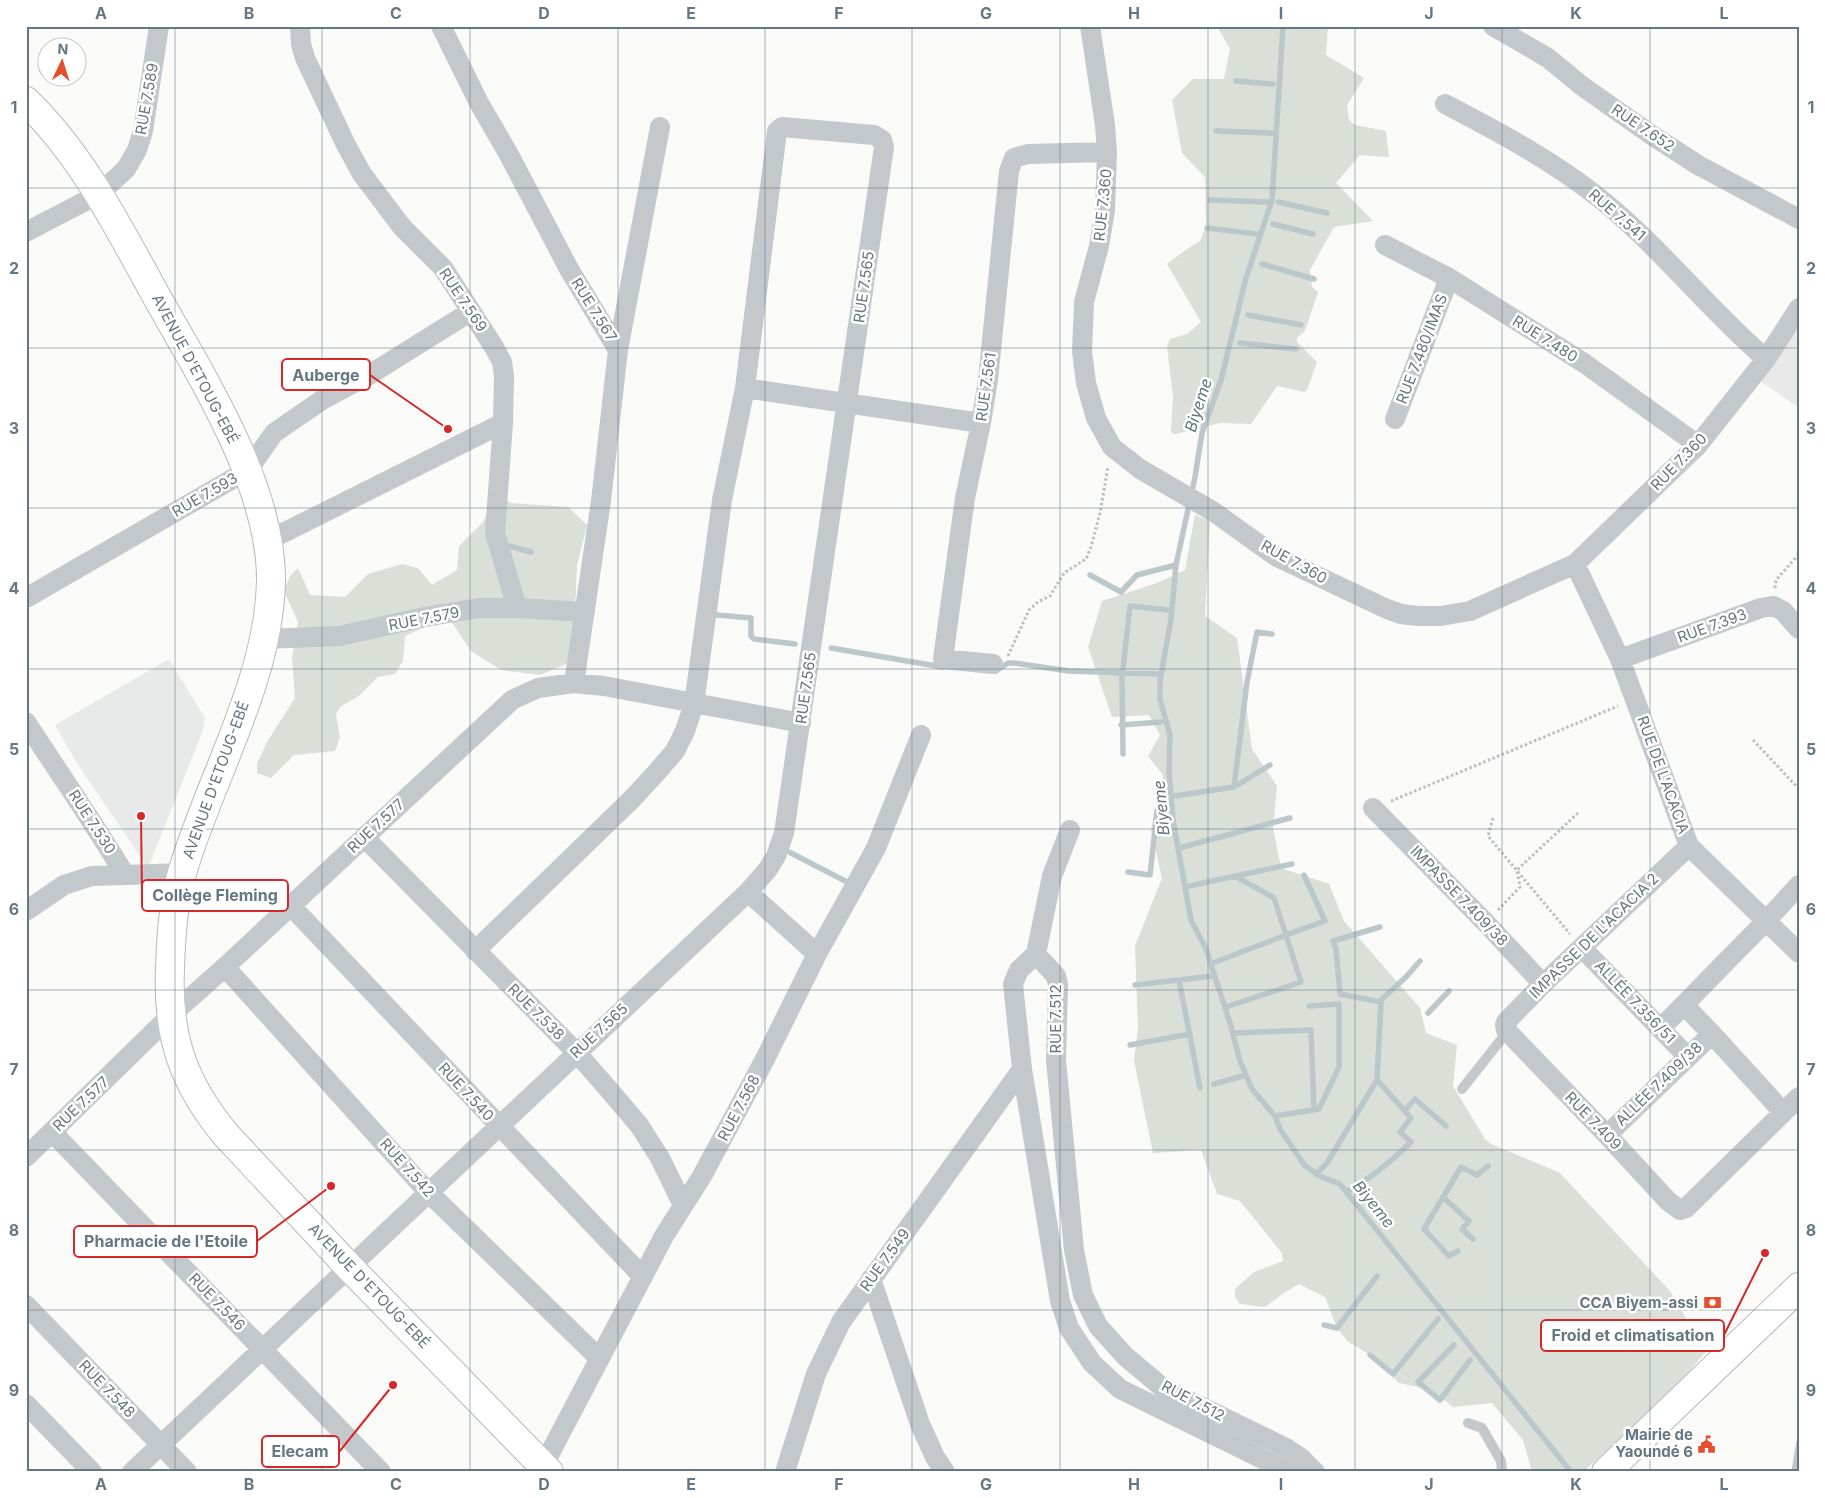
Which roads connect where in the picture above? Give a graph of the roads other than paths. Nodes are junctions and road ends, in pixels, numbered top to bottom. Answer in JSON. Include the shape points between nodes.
{"nodes":[{"id":1,"x":159,"y":26,"type":"edge"},
{"id":2,"x":300,"y":26,"type":"edge"},
{"id":3,"x":441,"y":26,"type":"edge"},
{"id":4,"x":1090,"y":26,"type":"edge"},
{"id":5,"x":1493,"y":26,"type":"edge"},
{"id":6,"x":26,"y":101,"type":"edge"},
{"id":7,"x":1445,"y":104,"type":"dead end"},
{"id":8,"x":660,"y":127,"type":"dead end"},
{"id":9,"x":1108,"y":152,"type":"junction"},
{"id":10,"x":99,"y":194,"type":"junction"},
{"id":11,"x":1799,"y":219,"type":"edge"},
{"id":12,"x":26,"y":232,"type":"edge"},
{"id":13,"x":1385,"y":245,"type":"dead end"},
{"id":14,"x":1449,"y":278,"type":"junction"},
{"id":15,"x":1799,"y":308,"type":"edge"},
{"id":16,"x":470,"y":312,"type":"junction"},
{"id":17,"x":618,"y":350,"type":"junction"},
{"id":18,"x":1766,"y":359,"type":"junction"},
{"id":19,"x":745,"y":388,"type":"junction"},
{"id":20,"x":847,"y":402,"type":"junction"},
{"id":21,"x":1395,"y":419,"type":"dead end"},
{"id":22,"x":503,"y":422,"type":"junction"},
{"id":23,"x":981,"y":423,"type":"junction"},
{"id":24,"x":1698,"y":445,"type":"junction"},
{"id":25,"x":248,"y":470,"type":"junction"},
{"id":26,"x":269,"y":540,"type":"junction"},
{"id":27,"x":1575,"y":564,"type":"junction"},
{"id":28,"x":26,"y":598,"type":"edge"},
{"id":29,"x":517,"y":608,"type":"junction"},
{"id":30,"x":585,"y":612,"type":"junction"},
{"id":31,"x":1799,"y":629,"type":"edge"},
{"id":32,"x":263,"y":639,"type":"junction"},
{"id":33,"x":1620,"y":659,"type":"junction"},
{"id":34,"x":993,"y":664,"type":"road end"},
{"id":35,"x":574,"y":682,"type":"junction"},
{"id":36,"x":694,"y":704,"type":"junction"},
{"id":37,"x":26,"y":722,"type":"edge"},
{"id":38,"x":801,"y":722,"type":"junction"},
{"id":39,"x":921,"y":735,"type":"dead end"},
{"id":40,"x":1373,"y":808,"type":"road end"},
{"id":41,"x":1070,"y":830,"type":"dead end"},
{"id":42,"x":364,"y":837,"type":"junction"},
{"id":43,"x":1690,"y":846,"type":"junction"},
{"id":44,"x":182,"y":873,"type":"junction"},
{"id":45,"x":125,"y":875,"type":"junction"},
{"id":46,"x":1799,"y":885,"type":"edge"},
{"id":47,"x":748,"y":892,"type":"junction"},
{"id":48,"x":290,"y":905,"type":"junction"},
{"id":49,"x":26,"y":911,"type":"edge"},
{"id":50,"x":1766,"y":921,"type":"junction"},
{"id":51,"x":1582,"y":948,"type":"junction"},
{"id":52,"x":475,"y":951,"type":"junction"},
{"id":53,"x":1799,"y":953,"type":"edge"},
{"id":54,"x":817,"y":954,"type":"junction"},
{"id":55,"x":1036,"y":954,"type":"junction"},
{"id":56,"x":226,"y":967,"type":"junction"},
{"id":57,"x":1543,"y":984,"type":"junction"},
{"id":58,"x":1684,"y":1006,"type":"junction"},
{"id":59,"x":171,"y":1015,"type":"junction"},
{"id":60,"x":1661,"y":1028,"type":"junction"},
{"id":61,"x":1507,"y":1031,"type":"junction"},
{"id":62,"x":1712,"y":1034,"type":"junction"},
{"id":63,"x":576,"y":1052,"type":"junction"},
{"id":64,"x":1688,"y":1056,"type":"junction"},
{"id":65,"x":1022,"y":1069,"type":"junction"},
{"id":66,"x":1462,"y":1088,"type":"dead end"},
{"id":67,"x":1799,"y":1097,"type":"edge"},
{"id":68,"x":1783,"y":1112,"type":"junction"},
{"id":69,"x":498,"y":1126,"type":"junction"},
{"id":70,"x":52,"y":1132,"type":"junction"},
{"id":71,"x":1607,"y":1135,"type":"junction"},
{"id":72,"x":26,"y":1157,"type":"edge"},
{"id":73,"x":428,"y":1192,"type":"junction"},
{"id":74,"x":683,"y":1205,"type":"junction"},
{"id":75,"x":350,"y":1268,"type":"junction"},
{"id":76,"x":643,"y":1277,"type":"junction"},
{"id":77,"x":871,"y":1278,"type":"junction"},
{"id":78,"x":1799,"y":1287,"type":"edge"},
{"id":79,"x":26,"y":1305,"type":"edge"},
{"id":80,"x":262,"y":1349,"type":"junction"},
{"id":81,"x":599,"y":1358,"type":"junction"},
{"id":82,"x":26,"y":1404,"type":"edge"},
{"id":83,"x":1468,"y":1423,"type":"dead end"},
{"id":84,"x":161,"y":1445,"type":"junction"},
{"id":85,"x":544,"y":1470,"type":"edge"},
{"id":86,"x":92,"y":1472,"type":"edge"},
{"id":87,"x":132,"y":1472,"type":"edge"},
{"id":88,"x":187,"y":1472,"type":"edge"},
{"id":89,"x":381,"y":1472,"type":"edge"},
{"id":90,"x":785,"y":1472,"type":"edge"},
{"id":91,"x":946,"y":1472,"type":"edge"},
{"id":92,"x":1289,"y":1472,"type":"edge"},
{"id":93,"x":1315,"y":1472,"type":"edge"},
{"id":94,"x":1502,"y":1472,"type":"edge"},
{"id":95,"x":1606,"y":1472,"type":"edge"}],
"edges":[{"from":1,"to":10,"type":"street","name":"RUE 7.589","via":[[137,150],[126,169]]},
{"from":2,"to":16,"type":"street","name":"RUE 7.569","via":[[305,58],[362,174],[402,228],[443,268]]},
{"from":3,"to":17,"type":"street","name":"RUE 7.567","via":[[569,269]]},
{"from":4,"to":9,"type":"street","name":"RUE 7.360"},
{"from":5,"to":11,"type":"street","name":"RUE 7.652","via":[[1548,58],[1582,86],[1698,165]]},
{"from":6,"to":10,"type":"main road","name":"AVENUE D'ETOUG-EBÉ","via":[[67,146]]},
{"from":7,"to":18,"type":"street","name":"RUE 7.541","via":[[1527,148],[1603,201],[1666,258],[1735,333]]},
{"from":8,"to":17,"type":"street"},
{"from":9,"to":23,"type":"street","name":"RUE 7.561","via":[[1028,154],[1014,158],[1011,163]]},
{"from":9,"to":27,"type":"street","name":"RUE 7.360","via":[[1105,210],[1084,302],[1082,351],[1086,383],[1096,418],[1112,447],[1140,469],[1214,512],[1278,556],[1402,614],[1441,616],[1470,611]]},
{"from":10,"to":12,"type":"street","name":"RUE 7.589"},
{"from":10,"to":25,"type":"main road","name":"AVENUE D'ETOUG-EBÉ","via":[[211,394]]},
{"from":13,"to":14,"type":"street","name":"RUE 7.480"},
{"from":14,"to":21,"type":"street","name":"RUE 7.480/IMAS"},
{"from":14,"to":24,"type":"street","name":"RUE 7.480","via":[[1584,363]]},
{"from":15,"to":18,"type":"street","name":"RUE 7.360"},
{"from":16,"to":22,"type":"street","name":"RUE 7.569","via":[[502,362]]},
{"from":16,"to":25,"type":"street","name":"RUE 7.593","via":[[369,376],[322,400],[274,433]]},
{"from":17,"to":30,"type":"street","name":"RUE 7.567"},
{"from":18,"to":24,"type":"street","name":"RUE 7.360"},
{"from":19,"to":20,"type":"street"},
{"from":19,"to":20,"type":"street","name":"RUE 7.565","via":[[777,131],[782,127],[874,136],[882,140],[884,148]]},
{"from":19,"to":36,"type":"street","name":"RUE 7.565","via":[[722,500]]},
{"from":20,"to":23,"type":"street"},
{"from":20,"to":38,"type":"street","name":"RUE 7.565"},
{"from":22,"to":26,"type":"street"},
{"from":22,"to":29,"type":"street","name":"RUE 7.569","via":[[495,533]]},
{"from":23,"to":34,"type":"street","name":"RUE 7.561","via":[[965,498],[943,659]]},
{"from":24,"to":27,"type":"street","name":"RUE 7.360"},
{"from":25,"to":26,"type":"main road","name":"AVENUE D'ETOUG-EBÉ"},
{"from":25,"to":28,"type":"street","name":"RUE 7.593"},
{"from":26,"to":32,"type":"main road","name":"AVENUE D'ETOUG-EBÉ","via":[[271,580]]},
{"from":27,"to":33,"type":"street","name":"RUE DE L'ACACIA"},
{"from":29,"to":30,"type":"street","name":"RUE 7.579"},
{"from":29,"to":32,"type":"street","name":"RUE 7.579","via":[[479,608],[340,636]]},
{"from":30,"to":35,"type":"street","name":"RUE 7.567"},
{"from":31,"to":33,"type":"street","name":"RUE 7.393","via":[[1773,606],[1761,608]]},
{"from":32,"to":44,"type":"main road","name":"AVENUE D'ETOUG-EBÉ","via":[[243,710]]},
{"from":33,"to":43,"type":"street","name":"RUE DE L'ACACIA"},
{"from":35,"to":36,"type":"street","name":"RUE 7.577"},
{"from":35,"to":42,"type":"street","name":"RUE 7.577","via":[[538,688],[512,700]]},
{"from":36,"to":38,"type":"street","name":"RUE 7.577"},
{"from":36,"to":52,"type":"street","name":"RUE 7.565","via":[[686,731],[675,751],[656,773]]},
{"from":37,"to":45,"type":"street","name":"RUE 7.530"},
{"from":38,"to":47,"type":"street","name":"RUE 7.565","via":[[784,833],[776,856]]},
{"from":39,"to":54,"type":"street","name":"RUE 7.568","via":[[876,848]]},
{"from":40,"to":57,"type":"street","name":"IMPASSE 7.409/38"},
{"from":41,"to":55,"type":"street","via":[[1052,876]]},
{"from":42,"to":48,"type":"street","name":"RUE 7.577"},
{"from":42,"to":52,"type":"street","name":"RUE 7.538"},
{"from":43,"to":50,"type":"street","name":"RUE DE L'ACACIA"},
{"from":43,"to":51,"type":"street","name":"IMPASSE DE L'ACACIA 2"},
{"from":44,"to":45,"type":"street"},
{"from":44,"to":59,"type":"main road","name":"AVENUE D'ETOUG-EBÉ","via":[[172,919]]},
{"from":45,"to":49,"type":"street","via":[[92,876],[64,885]]},
{"from":46,"to":50,"type":"street"},
{"from":47,"to":54,"type":"street"},
{"from":47,"to":63,"type":"street","name":"RUE 7.565"},
{"from":48,"to":56,"type":"street","name":"RUE 7.577"},
{"from":48,"to":69,"type":"street","name":"RUE 7.540"},
{"from":50,"to":53,"type":"street","name":"RUE DE L'ACACIA"},
{"from":50,"to":58,"type":"street"},
{"from":51,"to":57,"type":"street","name":"IMPASSE DE L'ACACIA 2"},
{"from":51,"to":60,"type":"street","name":"ALLÉE 7.356/51"},
{"from":52,"to":63,"type":"street","name":"RUE 7.538"},
{"from":54,"to":74,"type":"street","name":"RUE 7.568","via":[[760,1069]]},
{"from":55,"to":65,"type":"street","name":"RUE 7.512","via":[[1019,970],[1013,984]]},
{"from":55,"to":93,"type":"street","name":"RUE 7.512","via":[[1056,976],[1058,984],[1056,1060],[1074,1250],[1083,1295],[1098,1326],[1125,1356],[1163,1388],[1286,1448]]},
{"from":56,"to":59,"type":"street","name":"RUE 7.577"},
{"from":56,"to":73,"type":"street","name":"RUE 7.542"},
{"from":57,"to":61,"type":"street","name":"IMPASSE DE L'ACACIA 2","via":[[1506,1022]]},
{"from":58,"to":60,"type":"street"},
{"from":58,"to":62,"type":"street","name":"ALLÉE 7.409/38"},
{"from":59,"to":70,"type":"street","name":"RUE 7.577"},
{"from":59,"to":75,"type":"main road","name":"AVENUE D'ETOUG-EBÉ","via":[[179,1056],[209,1115]]},
{"from":60,"to":64,"type":"street","name":"ALLÉE 7.356/51"},
{"from":61,"to":66,"type":"lane"},
{"from":61,"to":71,"type":"street","name":"RUE 7.409"},
{"from":62,"to":64,"type":"street","name":"ALLÉE 7.409/38"},
{"from":62,"to":68,"type":"street","name":"ALLÉE 7.409/38"},
{"from":63,"to":69,"type":"street","name":"RUE 7.565"},
{"from":63,"to":74,"type":"street","name":"RUE 7.538","via":[[639,1125]]},
{"from":64,"to":71,"type":"street","name":"ALLÉE 7.409/38"},
{"from":65,"to":77,"type":"street","name":"RUE 7.549"},
{"from":65,"to":92,"type":"street","name":"RUE 7.512","via":[[1060,1301],[1069,1328],[1092,1363],[1120,1389]]},
{"from":67,"to":68,"type":"street"},
{"from":68,"to":71,"type":"street","name":"RUE 7.409","via":[[1686,1208],[1680,1210]]},
{"from":69,"to":73,"type":"street","name":"RUE 7.565"},
{"from":69,"to":76,"type":"street","name":"RUE 7.540"},
{"from":70,"to":72,"type":"street","name":"RUE 7.577"},
{"from":70,"to":80,"type":"street","name":"RUE 7.546"},
{"from":73,"to":75,"type":"street","name":"RUE 7.565"},
{"from":73,"to":81,"type":"street","name":"RUE 7.542"},
{"from":74,"to":76,"type":"street","name":"RUE 7.568"},
{"from":75,"to":80,"type":"street","name":"RUE 7.565"},
{"from":75,"to":85,"type":"main road","name":"AVENUE D'ETOUG-EBÉ"},
{"from":76,"to":81,"type":"street","name":"RUE 7.568"},
{"from":77,"to":90,"type":"street","name":"RUE 7.549","via":[[841,1322],[816,1374]]},
{"from":77,"to":91,"type":"street","via":[[920,1424],[935,1457]]},
{"from":78,"to":95,"type":"main road"},
{"from":79,"to":84,"type":"street","name":"RUE 7.548"},
{"from":80,"to":84,"type":"street","name":"RUE 7.565"},
{"from":80,"to":89,"type":"street","name":"RUE 7.546"},
{"from":81,"to":85,"type":"street","name":"RUE 7.568"},
{"from":82,"to":86,"type":"street"},
{"from":83,"to":94,"type":"lane","via":[[1482,1428],[1501,1461]]},
{"from":84,"to":87,"type":"street","name":"RUE 7.565"},
{"from":84,"to":88,"type":"street","name":"RUE 7.548"}]}
